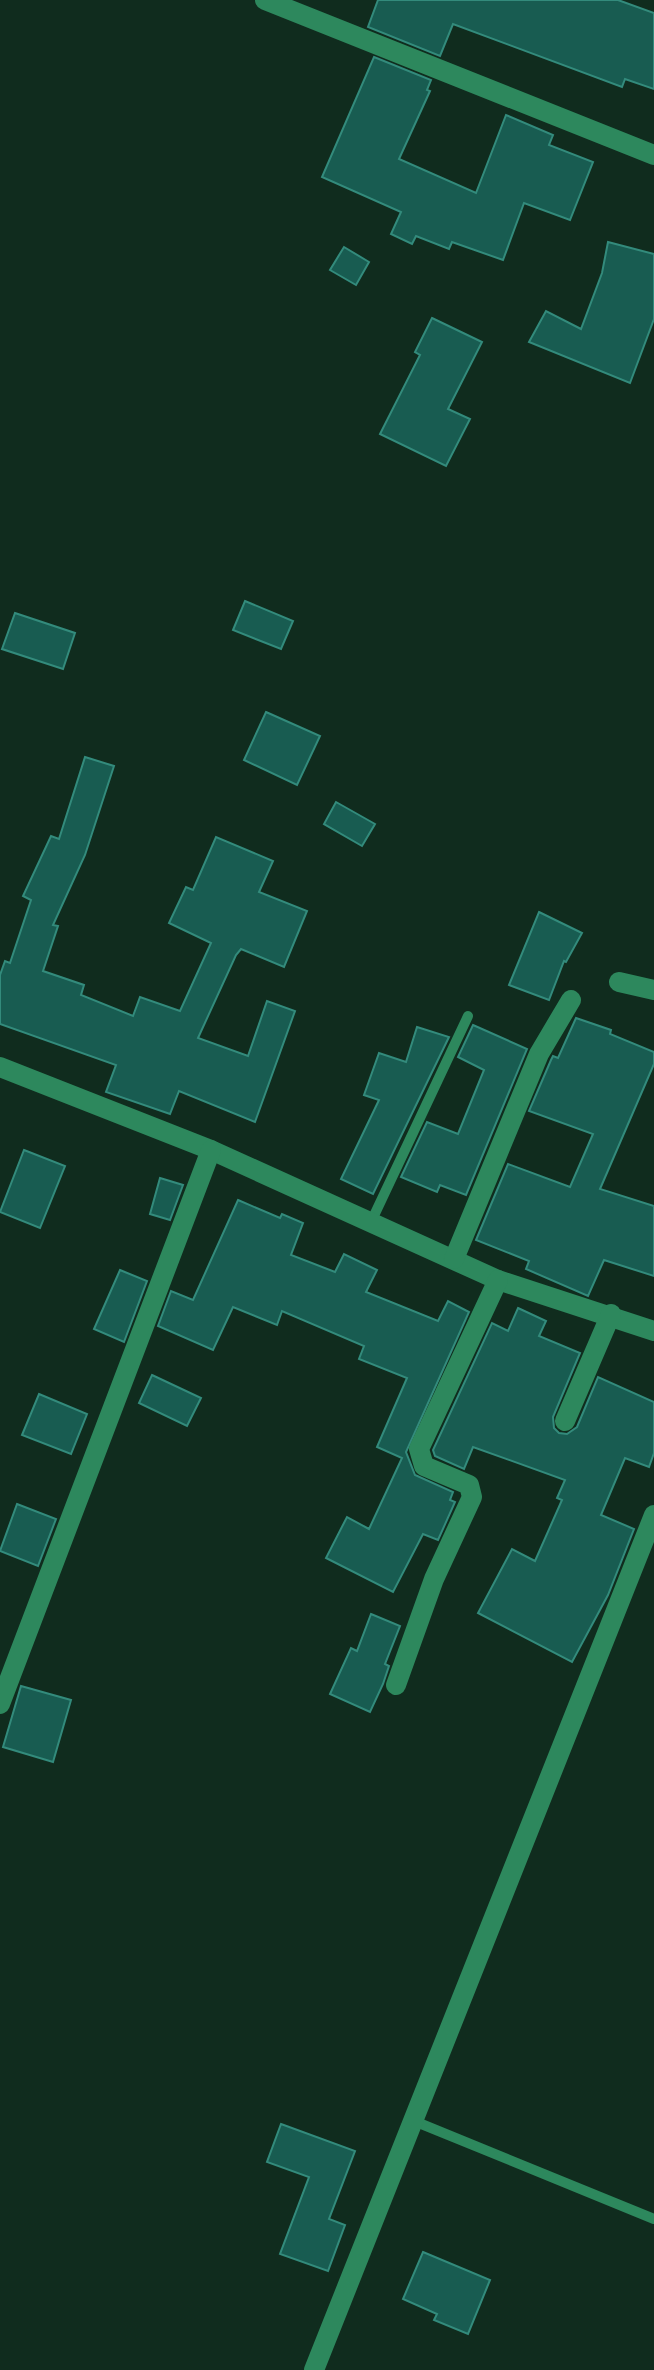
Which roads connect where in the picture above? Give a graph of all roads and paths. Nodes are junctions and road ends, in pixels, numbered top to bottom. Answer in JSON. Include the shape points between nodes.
{"nodes":[{"id":1,"x":265,"y":0,"type":"edge"},
{"id":2,"x":654,"y":155,"type":"edge"},
{"id":3,"x":619,"y":982,"type":"dead end"},
{"id":4,"x":654,"y":990,"type":"edge"},
{"id":5,"x":571,"y":1000,"type":"dead end"},
{"id":6,"x":468,"y":1016,"type":"dead end"},
{"id":7,"x":0,"y":1067,"type":"edge"},
{"id":8,"x":211,"y":1150,"type":"junction"},
{"id":9,"x":371,"y":1222,"type":"junction"},
{"id":10,"x":454,"y":1259,"type":"junction"},
{"id":11,"x":498,"y":1280,"type":"junction"},
{"id":12,"x":611,"y":1314,"type":"junction"},
{"id":13,"x":654,"y":1331,"type":"edge"},
{"id":14,"x":565,"y":1421,"type":"dead end"},
{"id":15,"x":654,"y":1515,"type":"edge"},
{"id":16,"x":396,"y":1685,"type":"dead end"},
{"id":17,"x":0,"y":1704,"type":"edge"},
{"id":18,"x":414,"y":2121,"type":"junction"},
{"id":19,"x":654,"y":2219,"type":"edge"},
{"id":20,"x":314,"y":2370,"type":"edge"}],
"edges":[{"from":1,"to":2,"type":"street"},
{"from":3,"to":4,"type":"street"},
{"from":5,"to":10,"type":"street","via":[[539,1054]]},
{"from":6,"to":9,"type":"lane"},
{"from":7,"to":8,"type":"street"},
{"from":8,"to":9,"type":"street"},
{"from":8,"to":17,"type":"street"},
{"from":9,"to":10,"type":"street"},
{"from":10,"to":11,"type":"street"},
{"from":11,"to":12,"type":"street"},
{"from":11,"to":16,"type":"street","via":[[419,1449],[424,1466],[469,1485],[472,1497],[434,1579]]},
{"from":12,"to":13,"type":"street"},
{"from":12,"to":14,"type":"street"},
{"from":15,"to":18,"type":"street"},
{"from":18,"to":19,"type":"lane"},
{"from":18,"to":20,"type":"street"}]}
